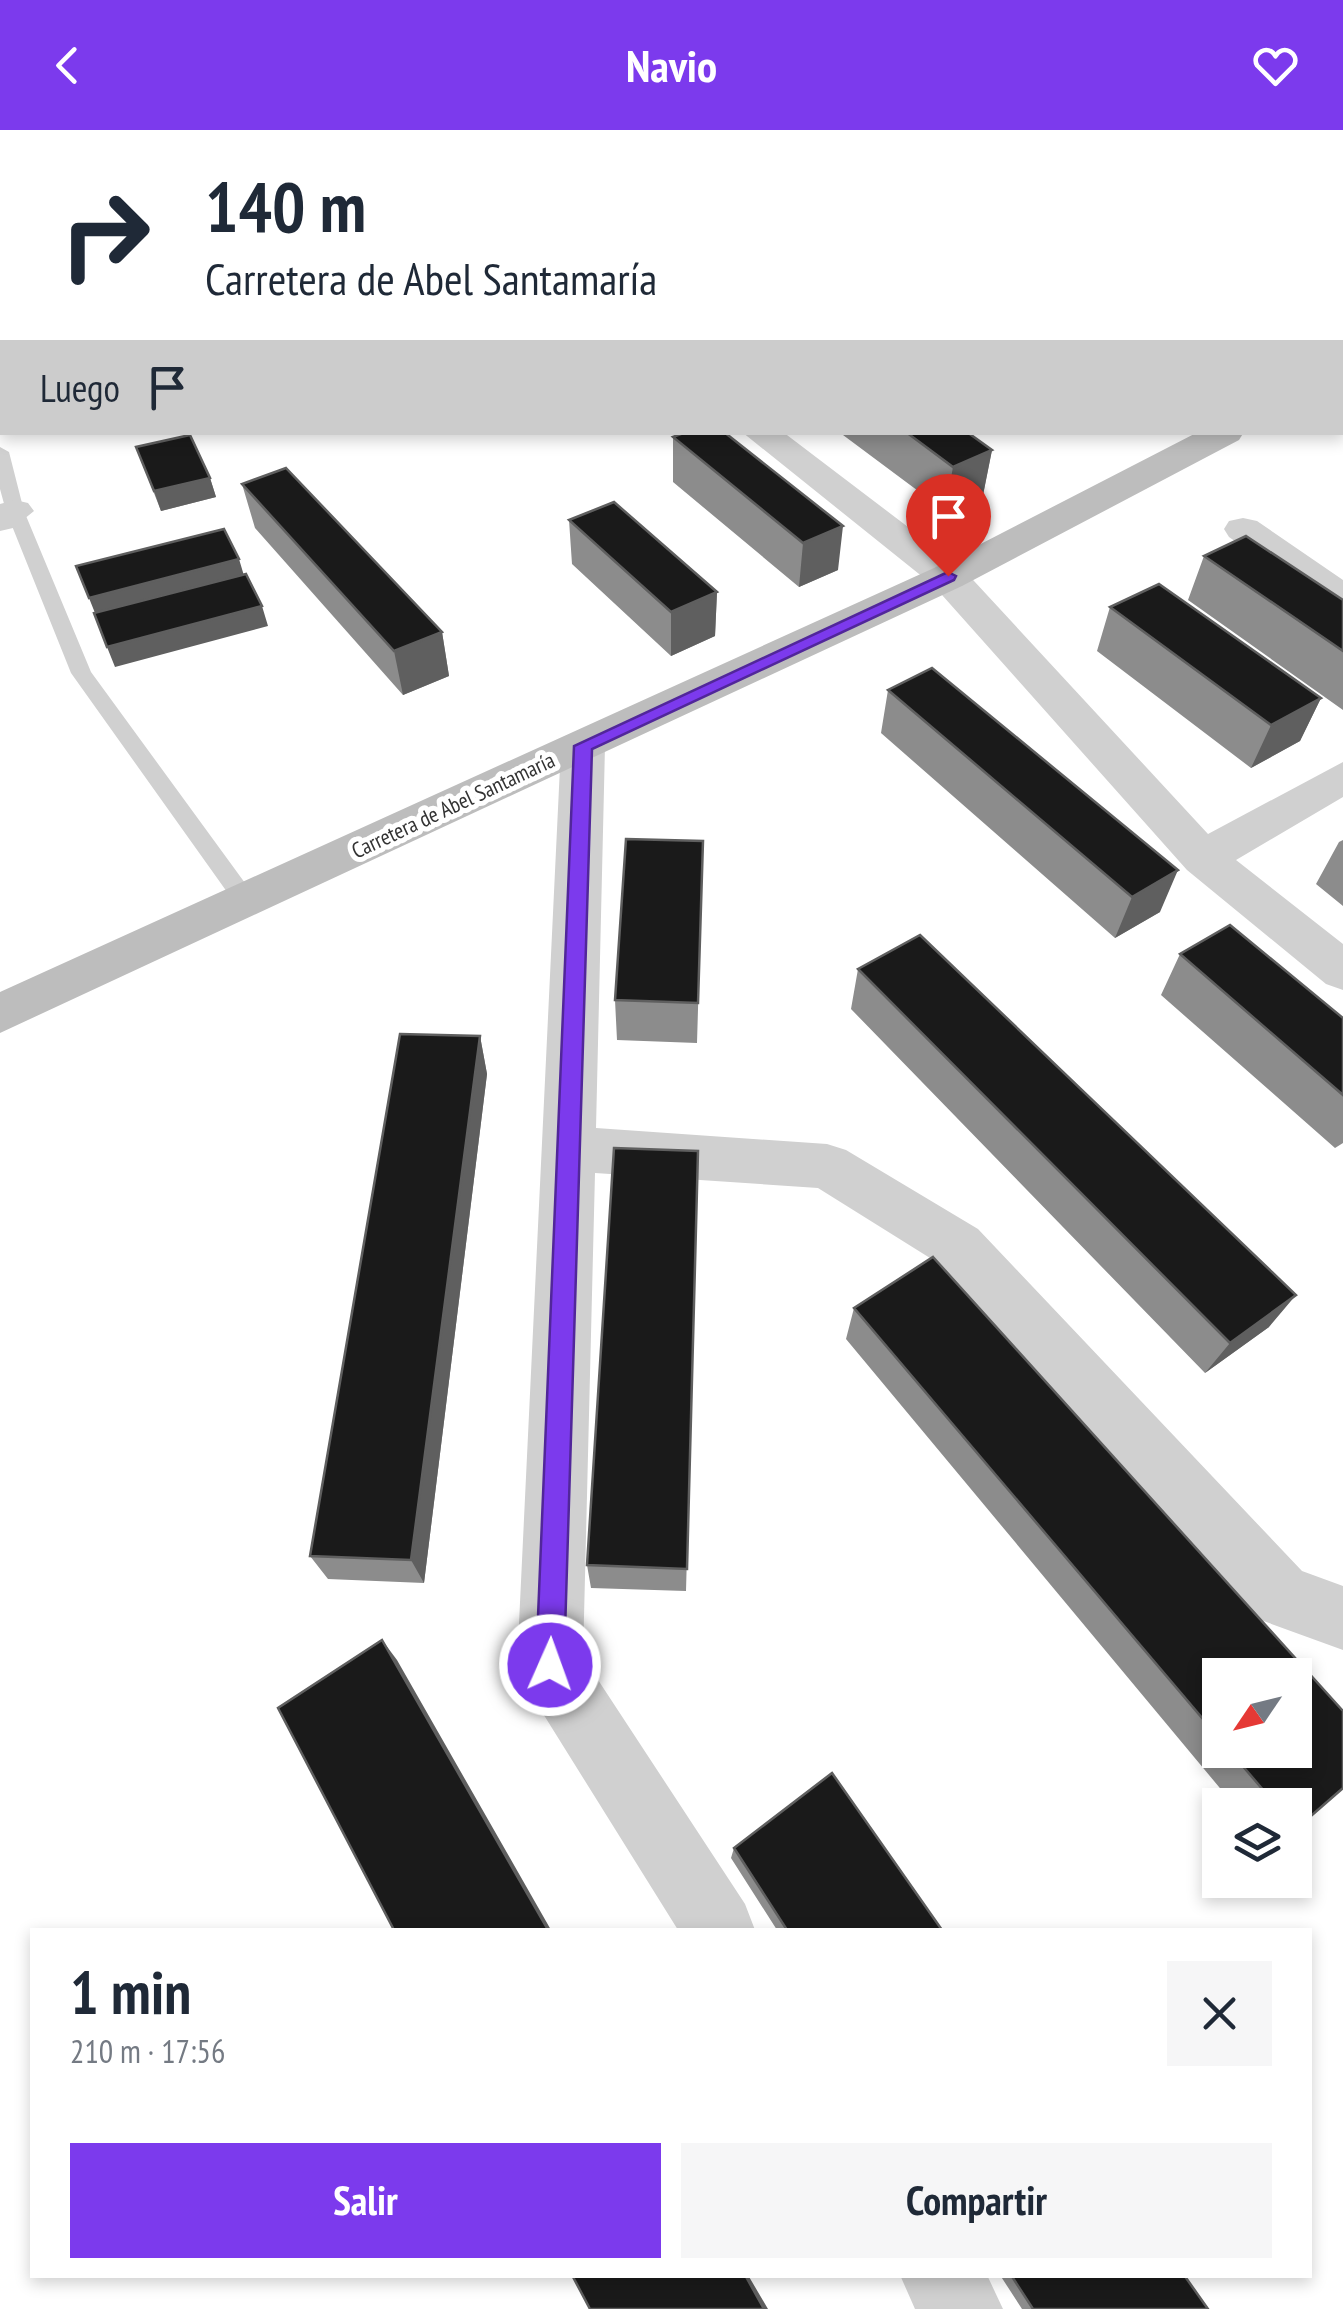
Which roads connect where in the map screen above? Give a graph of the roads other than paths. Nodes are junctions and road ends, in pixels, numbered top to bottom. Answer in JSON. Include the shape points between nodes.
{"nodes":[{"id":1,"x":764,"y":435,"type":"edge"},
{"id":2,"x":1220,"y":435,"type":"edge"},
{"id":3,"x":0,"y":452,"type":"edge"},
{"id":4,"x":8,"y":516,"type":"edge"},
{"id":5,"x":1243,"y":530,"type":"dead end"},
{"id":6,"x":948,"y":576,"type":"junction"},
{"id":7,"x":1343,"y":598,"type":"edge"},
{"id":8,"x":583,"y":746,"type":"junction"},
{"id":9,"x":1343,"y":777,"type":"edge"},
{"id":10,"x":1203,"y":858,"type":"junction"},
{"id":11,"x":246,"y":900,"type":"junction"},
{"id":12,"x":1343,"y":971,"type":"edge"},
{"id":13,"x":0,"y":1014,"type":"edge"},
{"id":14,"x":571,"y":1149,"type":"junction"},
{"id":15,"x":1343,"y":1618,"type":"edge"},
{"id":16,"x":719,"y":1928,"type":"edge"},
{"id":17,"x":942,"y":2278,"type":"edge"},
{"id":18,"x":962,"y":2309,"type":"edge"}],
"edges":[{"from":1,"to":6,"type":"street"},
{"from":2,"to":6,"type":"main road","name":"Carretera de Abel Santamaría"},
{"from":3,"to":4,"type":"lane"},
{"from":4,"to":11,"type":"lane","via":[[81,674]]},
{"from":5,"to":7,"type":"street"},
{"from":6,"to":8,"type":"main road","name":"Carretera de Abel Santamaría"},
{"from":6,"to":10,"type":"street"},
{"from":8,"to":11,"type":"main road","name":"Carretera de Abel Santamaría"},
{"from":8,"to":14,"type":"street"},
{"from":9,"to":10,"type":"street"},
{"from":10,"to":12,"type":"street"},
{"from":11,"to":13,"type":"main road","name":"Carretera de Abel Santamaría"},
{"from":14,"to":15,"type":"street","via":[[826,1166],[958,1246],[1281,1596]]},
{"from":14,"to":16,"type":"street","via":[[550,1665]]},
{"from":17,"to":18,"type":"street"}]}
